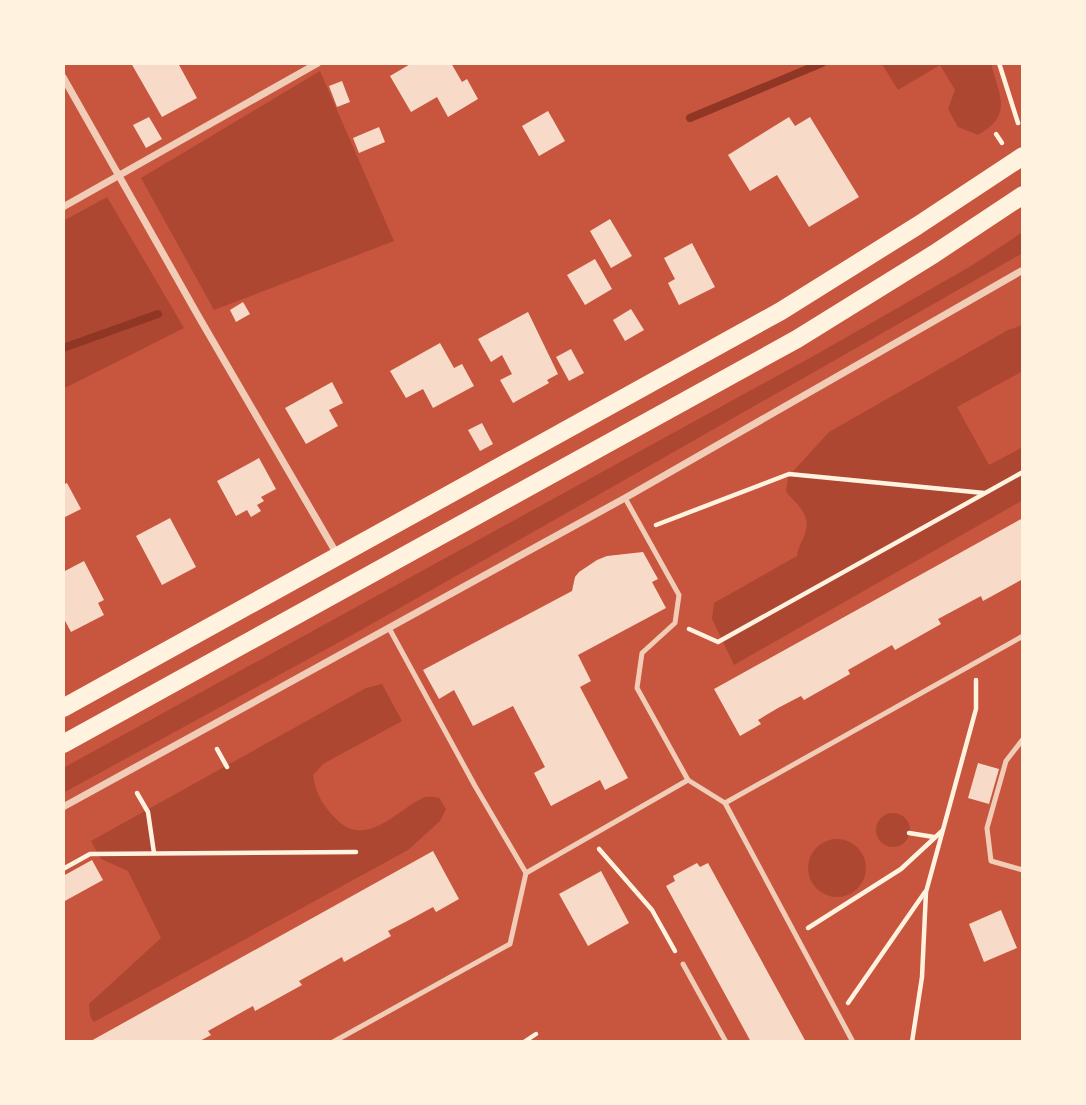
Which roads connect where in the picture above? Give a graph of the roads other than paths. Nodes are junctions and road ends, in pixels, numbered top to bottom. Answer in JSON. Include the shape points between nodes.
{"nodes":[{"id":1,"x":318,"y":63,"type":"edge"},
{"id":2,"x":63,"y":77,"type":"edge"},
{"id":3,"x":1023,"y":156,"type":"edge"},
{"id":4,"x":119,"y":177,"type":"junction"},
{"id":5,"x":1023,"y":195,"type":"edge"},
{"id":6,"x":63,"y":207,"type":"edge"},
{"id":7,"x":1023,"y":270,"type":"edge"},
{"id":8,"x":625,"y":498,"type":"junction"},
{"id":9,"x":338,"y":556,"type":"junction"},
{"id":10,"x":389,"y":628,"type":"junction"},
{"id":11,"x":1023,"y":636,"type":"edge"},
{"id":12,"x":63,"y":708,"type":"edge"},
{"id":13,"x":1023,"y":739,"type":"edge"},
{"id":14,"x":63,"y":744,"type":"edge"},
{"id":15,"x":688,"y":780,"type":"junction"},
{"id":16,"x":725,"y":803,"type":"junction"},
{"id":17,"x":63,"y":807,"type":"edge"},
{"id":18,"x":1023,"y":870,"type":"edge"},
{"id":19,"x":526,"y":873,"type":"junction"},
{"id":20,"x":683,"y":964,"type":"road end"},
{"id":21,"x":333,"y":1042,"type":"edge"},
{"id":22,"x":726,"y":1042,"type":"edge"},
{"id":23,"x":853,"y":1042,"type":"edge"}],
"edges":[{"from":1,"to":4,"type":"street"},
{"from":2,"to":4,"type":"street"},
{"from":3,"to":9,"type":"main road","via":[[781,311]]},
{"from":4,"to":6,"type":"street"},
{"from":4,"to":9,"type":"street"},
{"from":5,"to":14,"type":"main road","via":[[797,339]]},
{"from":7,"to":8,"type":"street"},
{"from":8,"to":10,"type":"street"},
{"from":8,"to":15,"type":"lane","via":[[679,594],[675,624],[642,653],[637,688]]},
{"from":9,"to":12,"type":"main road"},
{"from":10,"to":17,"type":"street"},
{"from":10,"to":19,"type":"lane"},
{"from":11,"to":16,"type":"lane"},
{"from":13,"to":18,"type":"lane","via":[[1006,761],[987,828],[991,861]]},
{"from":15,"to":16,"type":"lane"},
{"from":15,"to":19,"type":"lane"},
{"from":16,"to":23,"type":"lane"},
{"from":19,"to":21,"type":"lane","via":[[510,944]]},
{"from":20,"to":22,"type":"lane"}]}
